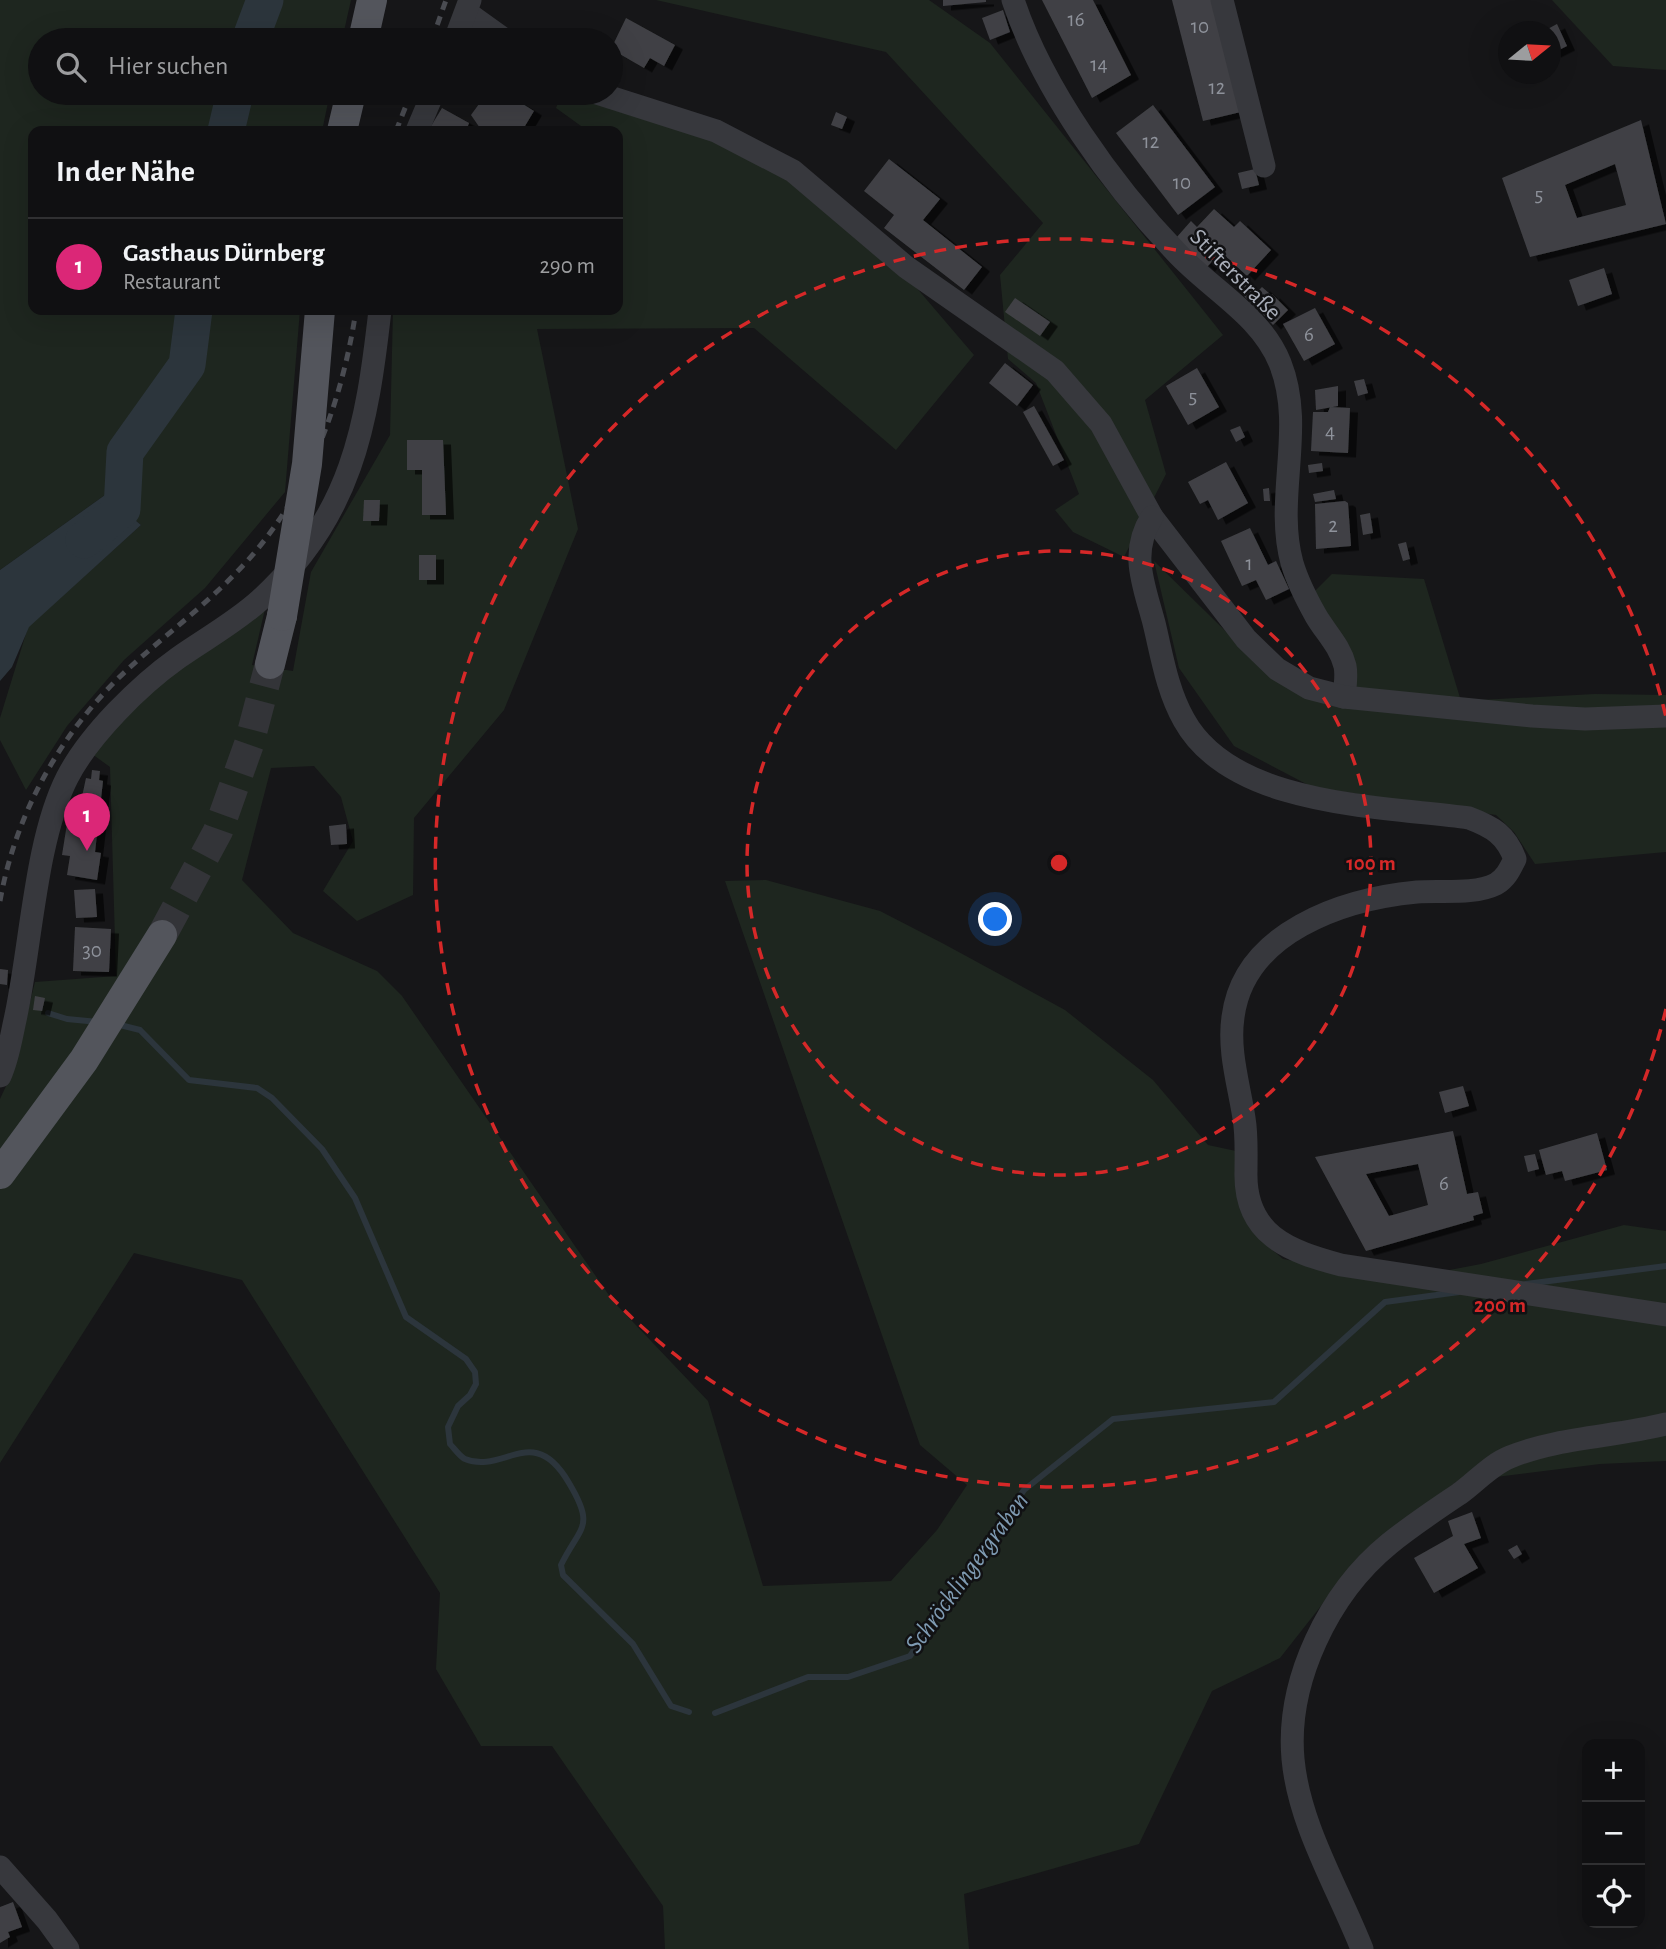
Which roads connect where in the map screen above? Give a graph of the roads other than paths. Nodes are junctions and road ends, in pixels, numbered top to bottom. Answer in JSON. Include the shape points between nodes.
{"nodes":[{"id":1,"x":373,"y":0,"type":"edge"},
{"id":2,"x":1013,"y":0,"type":"edge"},
{"id":3,"x":1222,"y":0,"type":"edge"},
{"id":4,"x":468,"y":6,"type":"edge"},
{"id":5,"x":366,"y":28,"type":"edge"},
{"id":6,"x":460,"y":28,"type":"edge"},
{"id":7,"x":492,"y":28,"type":"edge"},
{"id":8,"x":623,"y":101,"type":"edge"},
{"id":9,"x":348,"y":105,"type":"edge"},
{"id":10,"x":428,"y":105,"type":"edge"},
{"id":11,"x":343,"y":126,"type":"edge"},
{"id":12,"x":419,"y":126,"type":"edge"},
{"id":13,"x":1264,"y":166,"type":"dead end"},
{"id":14,"x":320,"y":315,"type":"edge"},
{"id":15,"x":379,"y":315,"type":"edge"},
{"id":16,"x":1152,"y":517,"type":"junction"},
{"id":17,"x":270,"y":664,"type":"tunnel mouth"},
{"id":18,"x":1344,"y":698,"type":"junction"},
{"id":19,"x":1666,"y":716,"type":"edge"},
{"id":20,"x":162,"y":935,"type":"tunnel mouth"},
{"id":21,"x":0,"y":1076,"type":"edge"},
{"id":22,"x":0,"y":1174,"type":"edge"},
{"id":23,"x":1666,"y":1315,"type":"edge"},
{"id":24,"x":1666,"y":1424,"type":"edge"},
{"id":25,"x":0,"y":1867,"type":"edge"},
{"id":26,"x":68,"y":1949,"type":"edge"},
{"id":27,"x":1362,"y":1949,"type":"edge"}],
"edges":[{"from":1,"to":5,"type":"main road"},
{"from":2,"to":18,"type":"street","name":"Stifterstraße","via":[[1038,64],[1068,114],[1148,221],[1177,254],[1260,329],[1280,362],[1290,397],[1286,535],[1307,596],[1339,648],[1346,668]]},
{"from":3,"to":13,"type":"street"},
{"from":4,"to":6,"type":"street"},
{"from":4,"to":7,"type":"street"},
{"from":8,"to":16,"type":"street","via":[[716,131],[793,171],[906,267],[1030,351],[1079,395]]},
{"from":9,"to":11,"type":"main road"},
{"from":10,"to":12,"type":"street"},
{"from":14,"to":17,"type":"main road","bridge":true,"via":[[307,464]]},
{"from":15,"to":21,"type":"street","via":[[365,423],[353,463],[332,509],[306,549],[260,601],[137,691],[68,776],[52,814],[12,1034]]},
{"from":16,"to":18,"type":"street","via":[[1245,639],[1277,669],[1309,688]]},
{"from":16,"to":23,"type":"street","via":[[1142,533],[1138,553],[1143,580],[1171,691],[1202,745],[1222,762],[1288,791],[1469,818],[1492,827],[1508,841],[1515,859],[1495,884],[1413,892],[1328,912],[1280,939],[1253,966],[1233,1017],[1233,1042],[1247,1140],[1246,1187],[1254,1214],[1276,1241],[1290,1250],[1341,1265]]},
{"from":18,"to":19,"type":"street","via":[[1585,719]]},
{"from":20,"to":22,"type":"main road","via":[[84,1060]]},
{"from":24,"to":27,"type":"street","via":[[1525,1451],[1496,1464],[1368,1564],[1317,1641],[1298,1691],[1292,1739],[1297,1784]]},
{"from":25,"to":26,"type":"street"}]}
